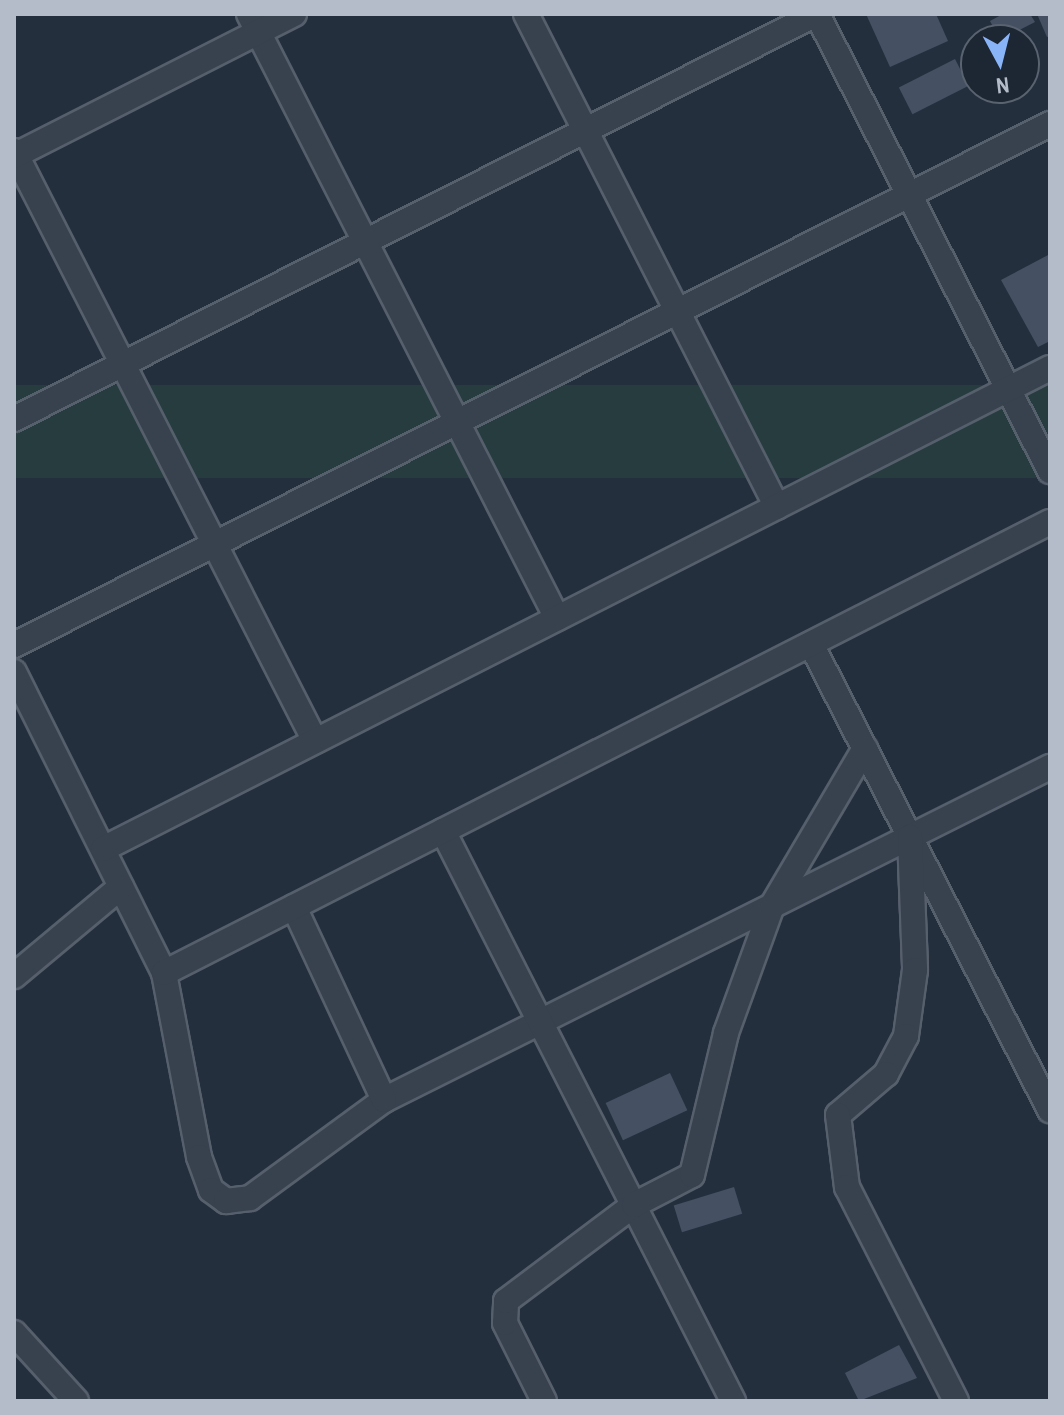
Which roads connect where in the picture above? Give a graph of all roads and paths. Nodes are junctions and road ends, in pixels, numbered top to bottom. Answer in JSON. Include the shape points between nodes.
{"nodes":[{"id":1,"x":294,"y":14,"type":"edge"},
{"id":2,"x":526,"y":14,"type":"edge"},
{"id":3,"x":817,"y":14,"type":"edge"},
{"id":4,"x":254,"y":23,"type":"edge"},
{"id":5,"x":1050,"y":124,"type":"edge"},
{"id":6,"x":585,"y":131,"type":"junction"},
{"id":7,"x":15,"y":154,"type":"edge"},
{"id":8,"x":909,"y":195,"type":"junction"},
{"id":9,"x":365,"y":242,"type":"junction"},
{"id":10,"x":677,"y":311,"type":"junction"},
{"id":11,"x":123,"y":364,"type":"junction"},
{"id":12,"x":1050,"y":368,"type":"edge"},
{"id":13,"x":1008,"y":389,"type":"junction"},
{"id":14,"x":14,"y":419,"type":"edge"},
{"id":15,"x":457,"y":422,"type":"junction"},
{"id":16,"x":1050,"y":471,"type":"edge"},
{"id":17,"x":777,"y":507,"type":"junction"},
{"id":18,"x":1050,"y":522,"type":"edge"},
{"id":19,"x":214,"y":544,"type":"junction"},
{"id":20,"x":557,"y":618,"type":"junction"},
{"id":21,"x":811,"y":644,"type":"junction"},
{"id":22,"x":14,"y":645,"type":"edge"},
{"id":23,"x":18,"y":693,"type":"edge"},
{"id":24,"x":315,"y":741,"type":"junction"},
{"id":25,"x":865,"y":748,"type":"junction"},
{"id":26,"x":1050,"y":767,"type":"edge"},
{"id":27,"x":443,"y":831,"type":"junction"},
{"id":28,"x":910,"y":837,"type":"junction"},
{"id":29,"x":103,"y":849,"type":"junction"},
{"id":30,"x":121,"y":887,"type":"junction"},
{"id":31,"x":772,"y":906,"type":"junction"},
{"id":32,"x":294,"y":907,"type":"junction"},
{"id":33,"x":164,"y":973,"type":"junction"},
{"id":34,"x":14,"y":976,"type":"edge"},
{"id":35,"x":540,"y":1022,"type":"junction"},
{"id":36,"x":384,"y":1100,"type":"junction"},
{"id":37,"x":1050,"y":1110,"type":"edge"},
{"id":38,"x":634,"y":1205,"type":"junction"},
{"id":39,"x":14,"y":1333,"type":"edge"},
{"id":40,"x":725,"y":1398,"type":"edge"},
{"id":41,"x":76,"y":1401,"type":"edge"},
{"id":42,"x":544,"y":1401,"type":"edge"},
{"id":43,"x":956,"y":1401,"type":"edge"}],
"edges":[{"from":1,"to":4,"type":"street"},
{"from":2,"to":6,"type":"street"},
{"from":3,"to":6,"type":"street"},
{"from":3,"to":8,"type":"street"},
{"from":4,"to":7,"type":"street"},
{"from":4,"to":9,"type":"street"},
{"from":5,"to":8,"type":"street"},
{"from":6,"to":9,"type":"street"},
{"from":6,"to":10,"type":"street"},
{"from":7,"to":11,"type":"street"},
{"from":8,"to":10,"type":"street"},
{"from":8,"to":13,"type":"street"},
{"from":9,"to":11,"type":"street"},
{"from":9,"to":15,"type":"street"},
{"from":10,"to":15,"type":"street"},
{"from":10,"to":17,"type":"street"},
{"from":11,"to":14,"type":"street"},
{"from":11,"to":19,"type":"street"},
{"from":12,"to":13,"type":"street"},
{"from":13,"to":16,"type":"street"},
{"from":13,"to":17,"type":"street"},
{"from":15,"to":19,"type":"street"},
{"from":15,"to":20,"type":"street"},
{"from":17,"to":20,"type":"street"},
{"from":18,"to":21,"type":"street"},
{"from":19,"to":22,"type":"street"},
{"from":19,"to":24,"type":"street"},
{"from":20,"to":24,"type":"street"},
{"from":21,"to":25,"type":"street"},
{"from":21,"to":27,"type":"street"},
{"from":23,"to":29,"type":"street"},
{"from":24,"to":29,"type":"street"},
{"from":25,"to":28,"type":"street"},
{"from":25,"to":31,"type":"street"},
{"from":26,"to":28,"type":"street"},
{"from":27,"to":32,"type":"street"},
{"from":27,"to":35,"type":"street"},
{"from":28,"to":31,"type":"street"},
{"from":28,"to":37,"type":"street"},
{"from":28,"to":43,"type":"street","via":[[915,970],[906,1036],[886,1074],[838,1115],[847,1187]]},
{"from":29,"to":30,"type":"street"},
{"from":30,"to":33,"type":"street"},
{"from":30,"to":34,"type":"street"},
{"from":31,"to":35,"type":"street"},
{"from":31,"to":38,"type":"street","via":[[726,1033],[701,1156],[692,1175]]},
{"from":32,"to":33,"type":"street"},
{"from":32,"to":36,"type":"street"},
{"from":33,"to":36,"type":"street","via":[[199,1157],[211,1190],[226,1201],[250,1198]]},
{"from":35,"to":36,"type":"street"},
{"from":35,"to":38,"type":"street"},
{"from":38,"to":40,"type":"street"},
{"from":38,"to":42,"type":"street","via":[[506,1301],[505,1323]]},
{"from":39,"to":41,"type":"street"}]}
